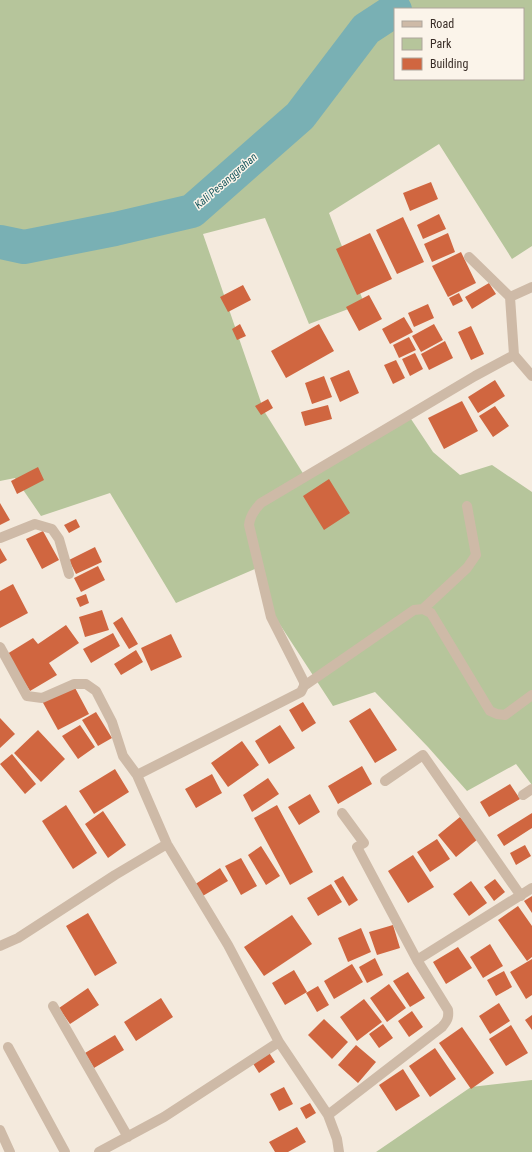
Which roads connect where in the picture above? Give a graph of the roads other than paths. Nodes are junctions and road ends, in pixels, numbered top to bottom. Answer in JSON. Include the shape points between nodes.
{"nodes":[{"id":1,"x":469,"y":257,"type":"dead end"},
{"id":2,"x":532,"y":287,"type":"edge"},
{"id":3,"x":510,"y":297,"type":"junction"},
{"id":4,"x":514,"y":355,"type":"junction"},
{"id":5,"x":532,"y":376,"type":"edge"},
{"id":6,"x":467,"y":506,"type":"dead end"},
{"id":7,"x":0,"y":538,"type":"edge"},
{"id":8,"x":69,"y":574,"type":"dead end"},
{"id":9,"x":423,"y":609,"type":"junction"},
{"id":10,"x":0,"y":647,"type":"edge"},
{"id":11,"x":304,"y":686,"type":"junction"},
{"id":12,"x":532,"y":695,"type":"edge"},
{"id":13,"x":137,"y":776,"type":"junction"},
{"id":14,"x":385,"y":781,"type":"dead end"},
{"id":15,"x":532,"y":789,"type":"edge"},
{"id":16,"x":523,"y":795,"type":"dead end"},
{"id":17,"x":342,"y":813,"type":"dead end"},
{"id":18,"x":167,"y":844,"type":"junction"},
{"id":19,"x":532,"y":888,"type":"edge"},
{"id":20,"x":521,"y":896,"type":"junction"},
{"id":21,"x":0,"y":946,"type":"edge"},
{"id":22,"x":417,"y":960,"type":"junction"},
{"id":23,"x":53,"y":1006,"type":"dead end"},
{"id":24,"x":279,"y":1042,"type":"junction"},
{"id":25,"x":8,"y":1047,"type":"dead end"},
{"id":26,"x":328,"y":1115,"type":"junction"},
{"id":27,"x":0,"y":1130,"type":"edge"},
{"id":28,"x":128,"y":1136,"type":"junction"},
{"id":29,"x":10,"y":1152,"type":"edge"},
{"id":30,"x":65,"y":1152,"type":"edge"},
{"id":31,"x":99,"y":1152,"type":"edge"},
{"id":32,"x":339,"y":1152,"type":"edge"}],
"edges":[{"from":1,"to":3,"type":"street"},
{"from":2,"to":3,"type":"street"},
{"from":3,"to":4,"type":"street"},
{"from":4,"to":5,"type":"street"},
{"from":4,"to":11,"type":"street","via":[[256,508],[249,525],[271,617]]},
{"from":6,"to":9,"type":"street","via":[[476,555],[467,568]]},
{"from":7,"to":8,"type":"street","via":[[35,524],[52,529],[59,539]]},
{"from":9,"to":11,"type":"street","via":[[414,610]]},
{"from":9,"to":12,"type":"street","via":[[431,613],[490,711],[505,715]]},
{"from":10,"to":13,"type":"street","via":[[27,696],[42,698],[74,684],[86,684],[96,691],[112,722],[123,756]]},
{"from":11,"to":13,"type":"street","via":[[301,692]]},
{"from":13,"to":18,"type":"street"},
{"from":14,"to":20,"type":"street","via":[[423,755]]},
{"from":15,"to":16,"type":"street"},
{"from":17,"to":22,"type":"street","via":[[364,843],[357,847]]},
{"from":18,"to":21,"type":"street","via":[[18,938]]},
{"from":18,"to":24,"type":"street","via":[[228,945]]},
{"from":19,"to":20,"type":"street"},
{"from":20,"to":22,"type":"street"},
{"from":22,"to":26,"type":"street","via":[[448,1010],[447,1021]]},
{"from":23,"to":28,"type":"street"},
{"from":24,"to":26,"type":"street"},
{"from":24,"to":28,"type":"street","via":[[164,1117]]},
{"from":25,"to":30,"type":"street"},
{"from":26,"to":32,"type":"street"},
{"from":27,"to":29,"type":"street"},
{"from":28,"to":31,"type":"street"}]}
